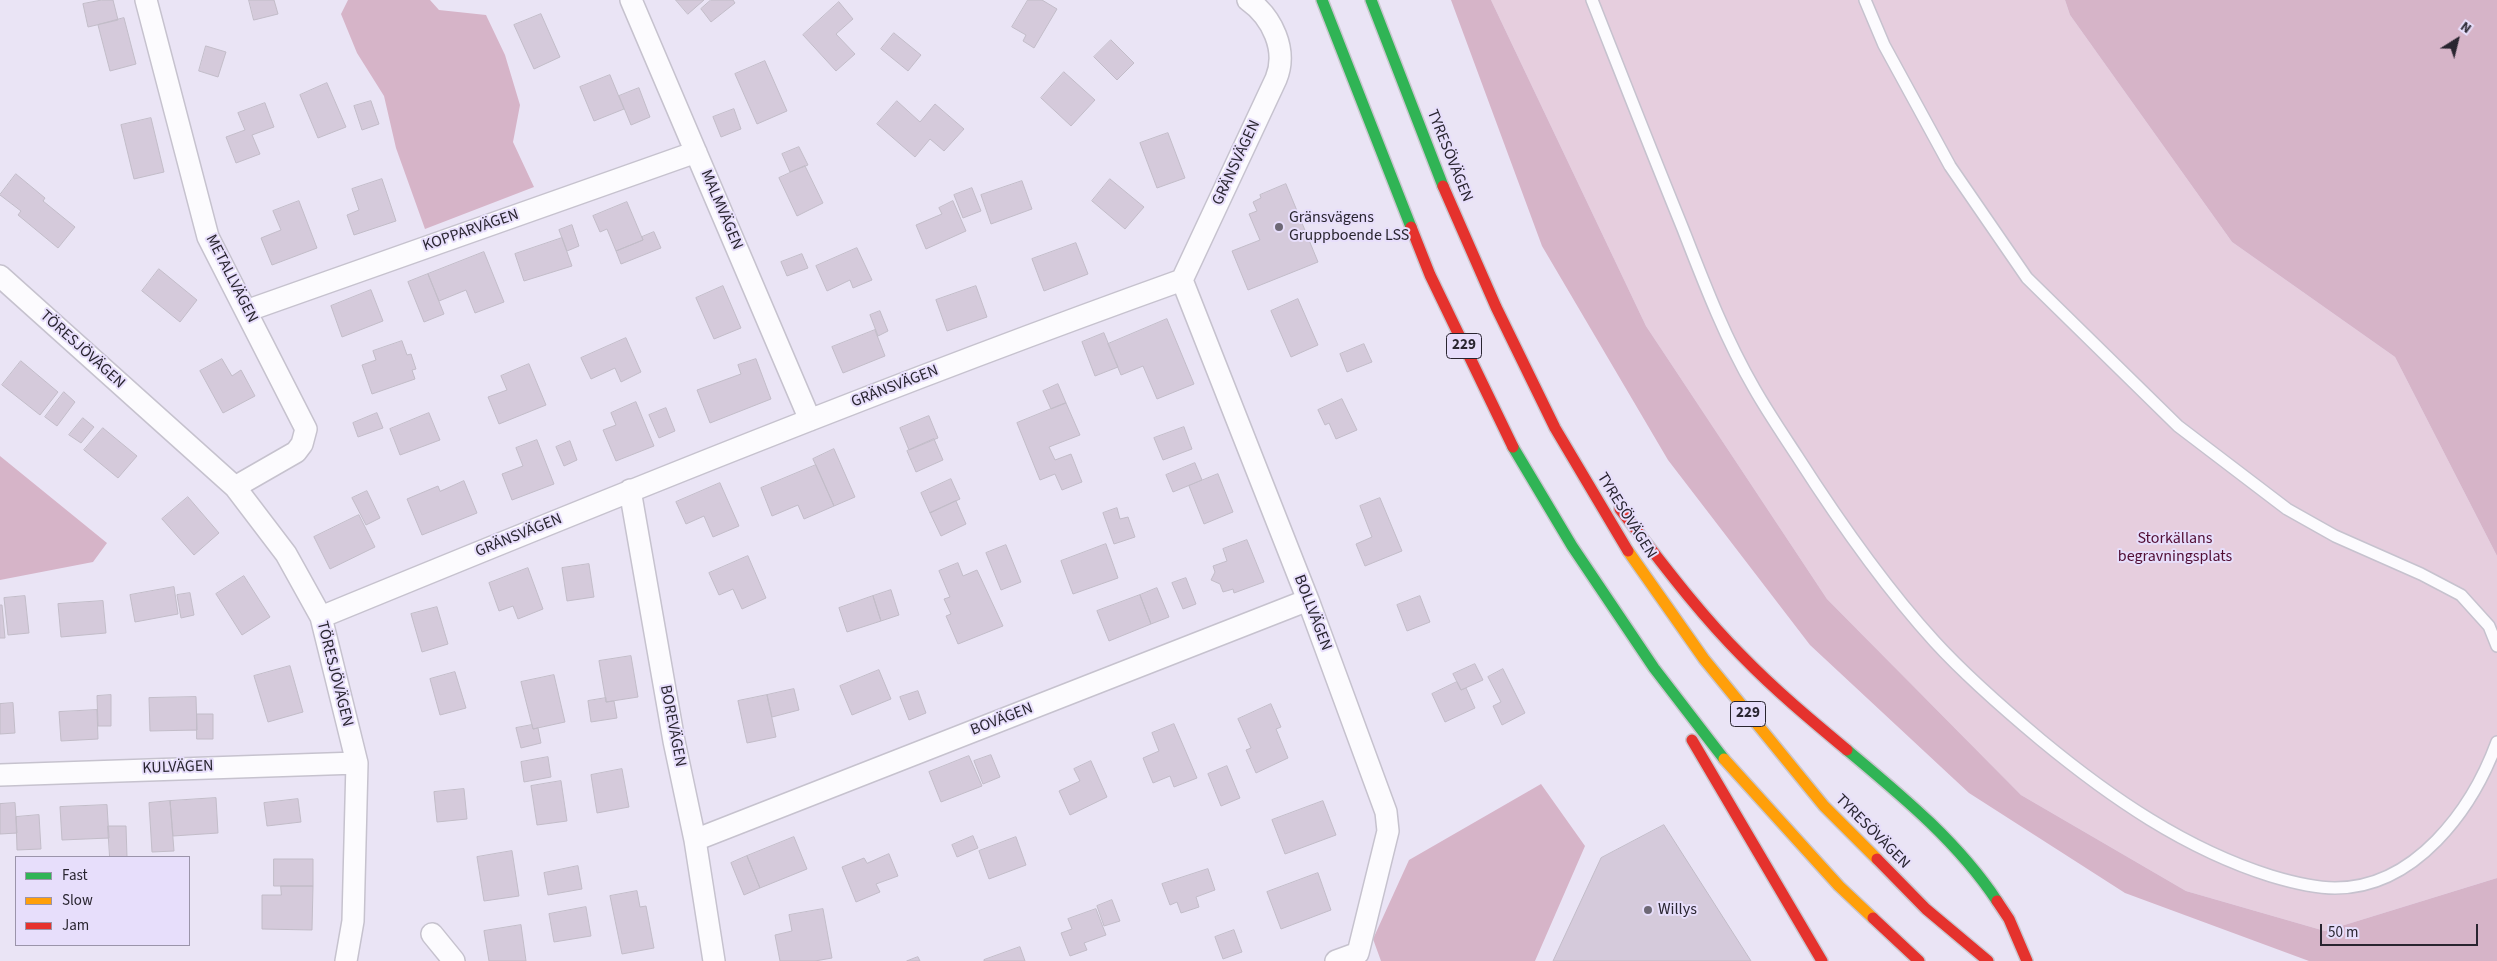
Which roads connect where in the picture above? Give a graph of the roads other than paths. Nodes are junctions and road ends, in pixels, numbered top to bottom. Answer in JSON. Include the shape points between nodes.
{"nodes":[{"id":1,"x":146,"y":0,"type":"edge"},
{"id":2,"x":631,"y":0,"type":"edge"},
{"id":3,"x":1248,"y":0,"type":"edge"},
{"id":4,"x":1322,"y":0,"type":"edge"},
{"id":5,"x":1371,"y":0,"type":"edge"},
{"id":6,"x":1592,"y":0,"type":"edge"},
{"id":7,"x":1865,"y":0,"type":"edge"},
{"id":8,"x":696,"y":152,"type":"junction"},
{"id":9,"x":0,"y":276,"type":"edge"},
{"id":10,"x":1182,"y":280,"type":"junction"},
{"id":11,"x":246,"y":311,"type":"junction"},
{"id":12,"x":810,"y":420,"type":"junction"},
{"id":13,"x":1555,"y":428,"type":"junction"},
{"id":14,"x":235,"y":487,"type":"junction"},
{"id":15,"x":630,"y":490,"type":"junction"},
{"id":16,"x":1308,"y":600,"type":"junction"},
{"id":17,"x":321,"y":617,"type":"junction"},
{"id":18,"x":2497,"y":646,"type":"edge"},
{"id":19,"x":1654,"y":668,"type":"junction"},
{"id":20,"x":2497,"y":742,"type":"edge"},
{"id":21,"x":356,"y":763,"type":"junction"},
{"id":22,"x":0,"y":775,"type":"edge"},
{"id":23,"x":695,"y":840,"type":"junction"},
{"id":24,"x":432,"y":934,"type":"dead end"},
{"id":25,"x":346,"y":961,"type":"edge"},
{"id":26,"x":454,"y":961,"type":"edge"},
{"id":27,"x":714,"y":961,"type":"edge"},
{"id":28,"x":1336,"y":961,"type":"edge"},
{"id":29,"x":1822,"y":961,"type":"edge"},
{"id":30,"x":1919,"y":961,"type":"edge"},
{"id":31,"x":1988,"y":961,"type":"edge"},
{"id":32,"x":2027,"y":961,"type":"edge"}],
"edges":[{"from":1,"to":11,"type":"street","name":"METALLVÄGEN","via":[[208,237]]},
{"from":2,"to":8,"type":"street","name":"MALMVÄGEN"},
{"from":3,"to":10,"type":"street","name":"GRÄNSVÄGEN","via":[[1261,9],[1270,22],[1281,63]]},
{"from":4,"to":19,"type":"highway","number":"229","via":[[1430,275],[1513,447],[1572,546]]},
{"from":5,"to":13,"type":"highway","name":"TYRESÖVÄGEN","number":"229","via":[[1449,199],[1496,307]]},
{"from":6,"to":20,"type":"lane","via":[[1710,297],[1753,387],[1830,508],[1897,598],[1935,642],[1976,683],[2090,780],[2168,831],[2209,852],[2295,883],[2335,888],[2369,884],[2404,869],[2438,840],[2481,778]]},
{"from":7,"to":18,"type":"lane","via":[[1884,45],[1950,166],[2027,278],[2178,426],[2287,509],[2335,536],[2461,594],[2489,626]]},
{"from":8,"to":11,"type":"street","name":"KOPPARVÄGEN"},
{"from":8,"to":12,"type":"street","name":"MALMVÄGEN"},
{"from":9,"to":14,"type":"street","name":"TÖRESJÖVÄGEN"},
{"from":10,"to":12,"type":"street","name":"GRÄNSVÄGEN","via":[[1022,337]]},
{"from":10,"to":16,"type":"street","name":"BOLLVÄGEN"},
{"from":11,"to":14,"type":"street","name":"METALLVÄGEN","via":[[306,429],[296,452]]},
{"from":12,"to":15,"type":"street","name":"GRÄNSVÄGEN"},
{"from":13,"to":31,"type":"highway","name":"TYRESÖVÄGEN","number":"229","via":[[1634,561],[1710,667],[1824,806],[1926,909]]},
{"from":13,"to":32,"type":"highway","via":[[1671,574],[1758,672],[1939,831],[2007,914]]},
{"from":14,"to":17,"type":"street","name":"TÖRESJÖVÄGEN","via":[[286,554]]},
{"from":15,"to":17,"type":"street","name":"GRÄNSVÄGEN"},
{"from":15,"to":23,"type":"street","name":"BOREVÄGEN","via":[[674,741]]},
{"from":16,"to":23,"type":"street","name":"BOVÄGEN"},
{"from":16,"to":28,"type":"street","name":"BOLLVÄGEN","via":[[1386,812],[1388,831],[1358,953]]},
{"from":17,"to":21,"type":"street","name":"TÖRESJÖVÄGEN"},
{"from":19,"to":29,"type":"highway","via":[[1706,766]]},
{"from":19,"to":30,"type":"highway","number":"229","via":[[1717,751],[1787,831],[1839,886]]},
{"from":21,"to":22,"type":"street","name":"KULVÄGEN"},
{"from":21,"to":25,"type":"street","name":"TÖRESJÖVÄGEN","via":[[353,921]]},
{"from":23,"to":27,"type":"street","name":"BOREVÄGEN"},
{"from":24,"to":26,"type":"street"}]}
